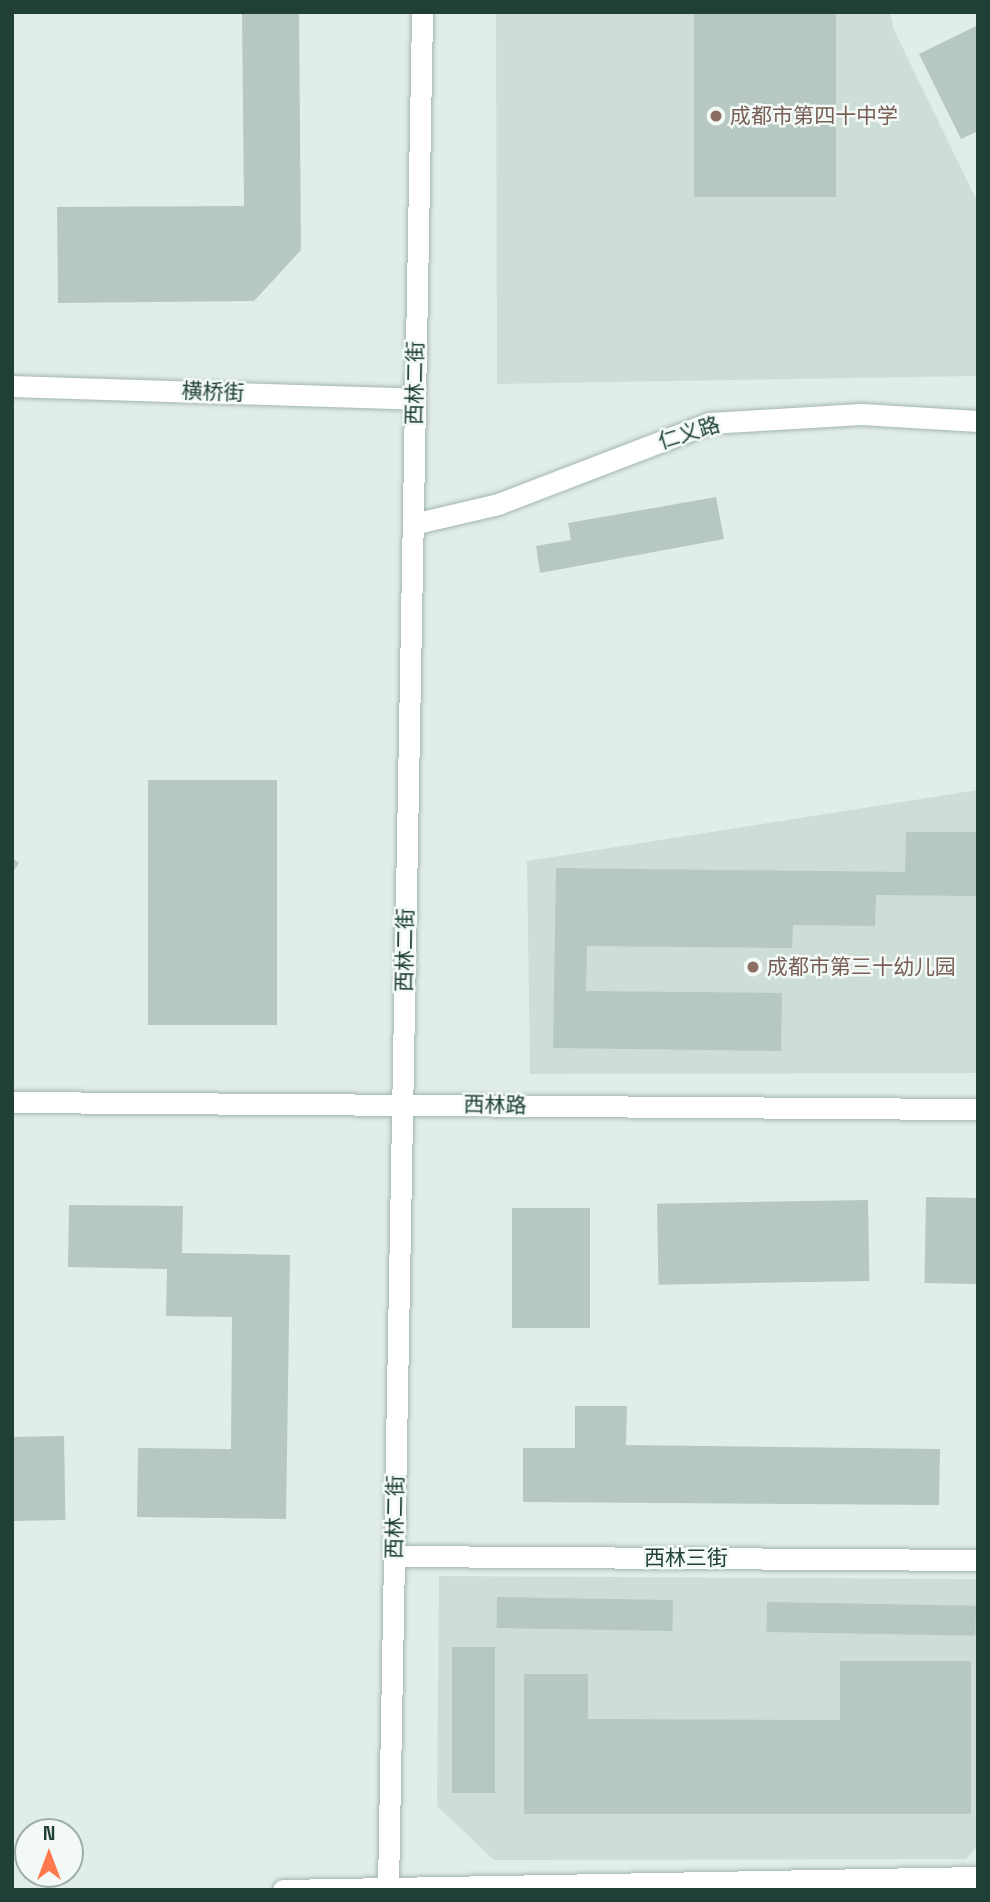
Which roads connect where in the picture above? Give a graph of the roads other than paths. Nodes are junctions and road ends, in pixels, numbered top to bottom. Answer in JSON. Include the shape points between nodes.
{"nodes":[{"id":1,"x":422,"y":12,"type":"edge"},
{"id":2,"x":12,"y":386,"type":"edge"},
{"id":3,"x":415,"y":398,"type":"junction"},
{"id":4,"x":978,"y":421,"type":"edge"},
{"id":5,"x":413,"y":524,"type":"junction"},
{"id":6,"x":12,"y":1102,"type":"edge"},
{"id":7,"x":402,"y":1104,"type":"junction"},
{"id":8,"x":978,"y":1109,"type":"edge"},
{"id":9,"x":394,"y":1556,"type":"junction"},
{"id":10,"x":978,"y":1560,"type":"edge"},
{"id":11,"x":978,"y":1877,"type":"edge"},
{"id":12,"x":388,"y":1888,"type":"edge"},
{"id":13,"x":283,"y":1890,"type":"edge"}],
"edges":[{"from":1,"to":3,"type":"street","name":"西林二街"},
{"from":2,"to":3,"type":"street","name":"横桥街"},
{"from":3,"to":5,"type":"street","name":"西林二街"},
{"from":4,"to":5,"type":"street","name":"仁义路","via":[[861,414],[709,423],[498,504]]},
{"from":5,"to":7,"type":"street","name":"西林二街"},
{"from":6,"to":7,"type":"street","name":"西林路"},
{"from":7,"to":8,"type":"street","name":"西林路"},
{"from":7,"to":9,"type":"street","name":"西林二街"},
{"from":9,"to":10,"type":"street","name":"西林三街"},
{"from":9,"to":12,"type":"street","name":"西林二街"},
{"from":11,"to":12,"type":"street"},
{"from":12,"to":13,"type":"street"}]}
